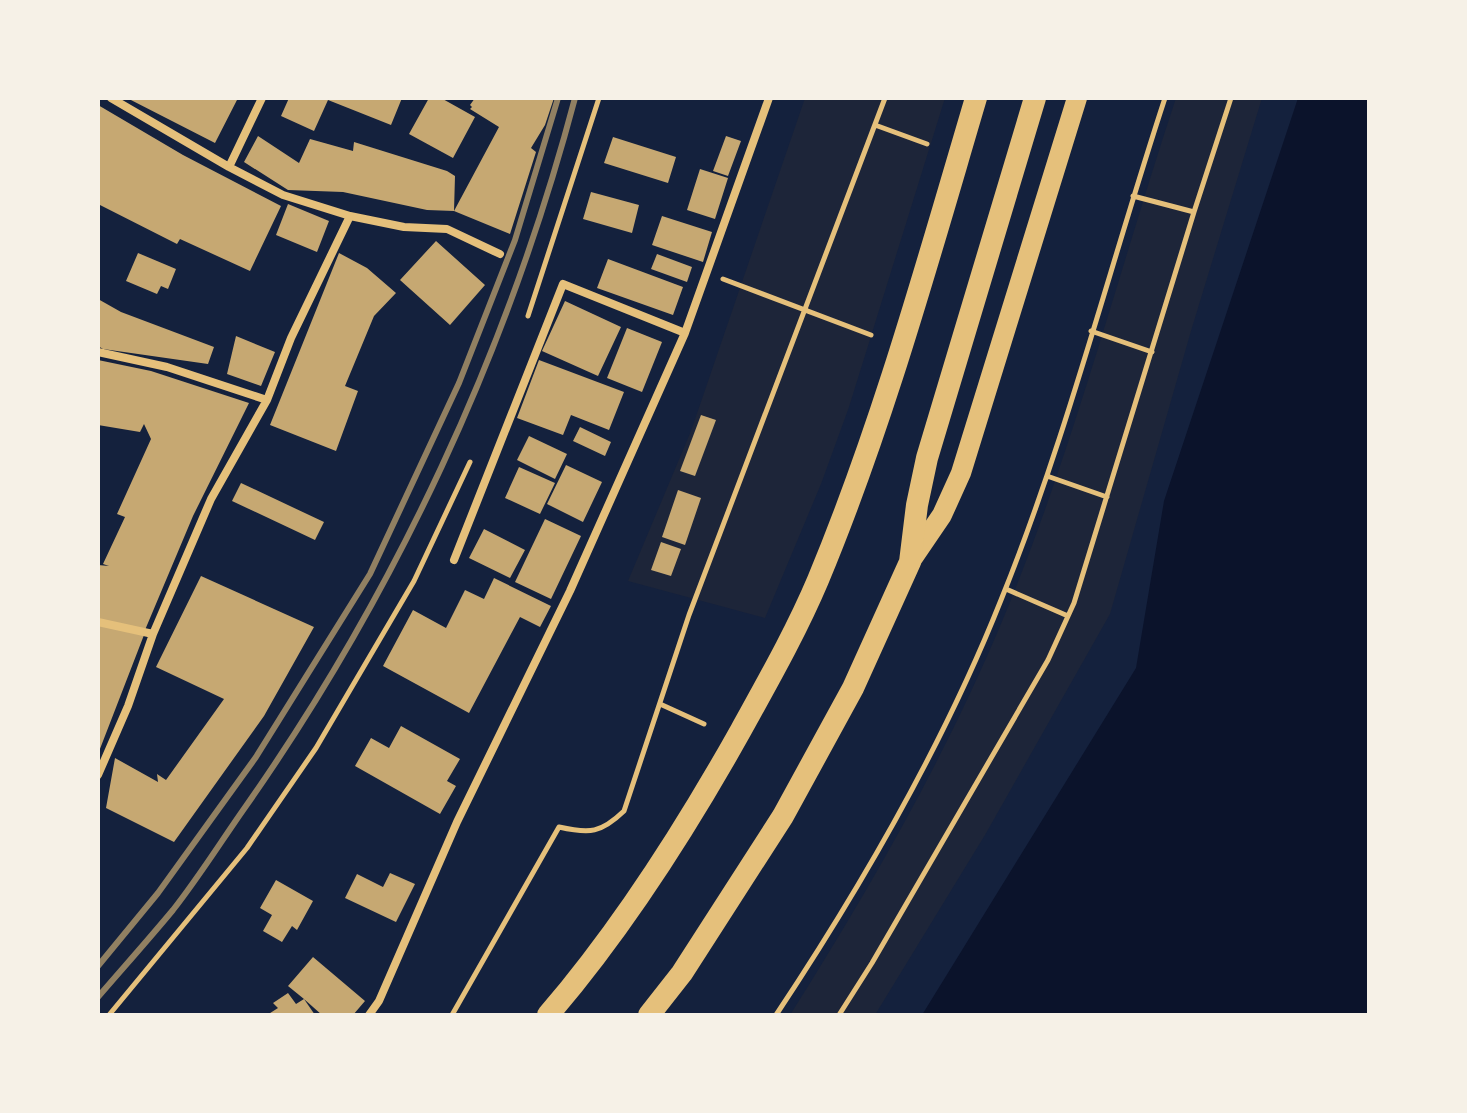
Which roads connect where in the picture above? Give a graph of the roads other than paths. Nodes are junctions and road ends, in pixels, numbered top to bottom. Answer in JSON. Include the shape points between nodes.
{"nodes":[{"id":1,"x":111,"y":98,"type":"edge"},
{"id":2,"x":262,"y":98,"type":"edge"},
{"id":3,"x":769,"y":98,"type":"edge"},
{"id":4,"x":976,"y":98,"type":"edge"},
{"id":5,"x":1035,"y":98,"type":"edge"},
{"id":6,"x":1077,"y":98,"type":"edge"},
{"id":7,"x":229,"y":167,"type":"junction"},
{"id":8,"x":350,"y":216,"type":"junction"},
{"id":9,"x":500,"y":254,"type":"dead end"},
{"id":10,"x":685,"y":333,"type":"junction"},
{"id":11,"x":98,"y":352,"type":"edge"},
{"id":12,"x":267,"y":400,"type":"junction"},
{"id":13,"x":454,"y":560,"type":"dead end"},
{"id":14,"x":910,"y":562,"type":"junction"},
{"id":15,"x":98,"y":622,"type":"edge"},
{"id":16,"x":153,"y":634,"type":"junction"},
{"id":17,"x":98,"y":775,"type":"edge"},
{"id":18,"x":369,"y":1015,"type":"edge"},
{"id":19,"x":548,"y":1015,"type":"edge"},
{"id":20,"x":649,"y":1015,"type":"edge"}],
"edges":[{"from":1,"to":7,"type":"street"},
{"from":2,"to":7,"type":"street"},
{"from":3,"to":10,"type":"street"},
{"from":4,"to":19,"type":"highway","via":[[892,379],[817,581],[777,666],[669,852]]},
{"from":5,"to":14,"type":"highway","via":[[927,458]]},
{"from":6,"to":14,"type":"main road","via":[[961,473],[942,515]]},
{"from":7,"to":8,"type":"street","via":[[283,195]]},
{"from":8,"to":9,"type":"street","via":[[447,229]]},
{"from":8,"to":12,"type":"street"},
{"from":10,"to":13,"type":"street","via":[[563,284]]},
{"from":10,"to":18,"type":"street","via":[[570,591]]},
{"from":11,"to":12,"type":"street","via":[[167,367]]},
{"from":12,"to":16,"type":"street","via":[[211,499]]},
{"from":14,"to":20,"type":"highway","via":[[853,688],[783,816]]},
{"from":15,"to":16,"type":"street"},
{"from":16,"to":17,"type":"street"}]}
